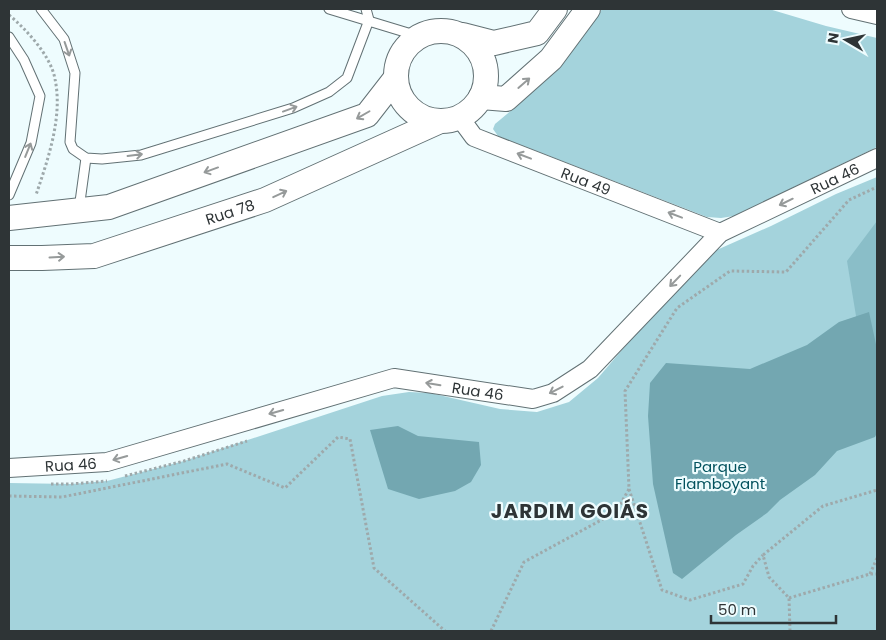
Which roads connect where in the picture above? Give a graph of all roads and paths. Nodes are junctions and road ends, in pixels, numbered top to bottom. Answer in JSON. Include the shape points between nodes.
{"nodes":[{"id":1,"x":41,"y":9,"type":"edge"},
{"id":2,"x":329,"y":9,"type":"edge"},
{"id":3,"x":366,"y":9,"type":"edge"},
{"id":4,"x":555,"y":9,"type":"edge"},
{"id":5,"x":588,"y":9,"type":"edge"},
{"id":6,"x":851,"y":9,"type":"edge"},
{"id":7,"x":877,"y":15,"type":"edge"},
{"id":8,"x":369,"y":20,"type":"junction"},
{"id":9,"x":461,"y":34,"type":"junction"},
{"id":10,"x":418,"y":36,"type":"junction"},
{"id":11,"x":9,"y":37,"type":"edge"},
{"id":12,"x":395,"y":79,"type":"junction"},
{"id":13,"x":481,"y":97,"type":"junction"},
{"id":14,"x":449,"y":120,"type":"junction"},
{"id":15,"x":86,"y":158,"type":"junction"},
{"id":16,"x":877,"y":158,"type":"edge"},
{"id":17,"x":877,"y":187,"type":"edge"},
{"id":18,"x":9,"y":195,"type":"edge"},
{"id":19,"x":79,"y":210,"type":"junction"},
{"id":20,"x":9,"y":218,"type":"edge"},
{"id":21,"x":720,"y":233,"type":"junction"},
{"id":22,"x":9,"y":258,"type":"edge"},
{"id":23,"x":9,"y":468,"type":"edge"},
{"id":24,"x":629,"y":490,"type":"junction"},
{"id":25,"x":877,"y":490,"type":"edge"},
{"id":26,"x":9,"y":496,"type":"edge"},
{"id":27,"x":763,"y":555,"type":"junction"},
{"id":28,"x":877,"y":558,"type":"edge"},
{"id":29,"x":870,"y":574,"type":"junction"},
{"id":30,"x":877,"y":574,"type":"edge"},
{"id":31,"x":788,"y":598,"type":"junction"},
{"id":32,"x":445,"y":631,"type":"edge"},
{"id":33,"x":491,"y":631,"type":"edge"},
{"id":34,"x":790,"y":631,"type":"edge"}],
"edges":[{"from":1,"to":15,"type":"lane","one_way":true,"via":[[64,39],[75,74],[70,142],[73,149]]},
{"from":2,"to":8,"type":"lane"},
{"from":3,"to":8,"type":"lane"},
{"from":4,"to":9,"type":"main road","via":[[537,32],[494,43]]},
{"from":13,"to":5,"type":"main road","one_way":true,"via":[[506,99],[551,59]]},
{"from":6,"to":7,"type":"street"},
{"from":8,"to":10,"type":"lane"},
{"from":15,"to":8,"type":"lane","one_way":true,"via":[[141,155],[293,108],[329,92],[347,78]]},
{"from":9,"to":10,"type":"main road","via":[[447,30]]},
{"from":9,"to":13,"type":"main road","via":[[482,55],[486,83]]},
{"from":10,"to":12,"type":"main road","via":[[401,54]]},
{"from":18,"to":11,"type":"lane","one_way":true,"via":[[31,144],[40,96],[24,60]]},
{"from":12,"to":14,"type":"main road","via":[[404,103],[414,112],[425,119]]},
{"from":12,"to":19,"type":"main road","one_way":true,"via":[[367,115],[109,207]]},
{"from":13,"to":14,"type":"main road","via":[[472,109]]},
{"from":21,"to":14,"type":"street","name":"Rua 49","one_way":true,"via":[[474,137]]},
{"from":22,"to":14,"type":"main road","name":"Rua 78","one_way":true,"via":[[94,256],[265,200]]},
{"from":15,"to":19,"type":"lane"},
{"from":16,"to":21,"type":"street","name":"Rua 46","one_way":true},
{"from":17,"to":24,"type":"path","via":[[849,200],[786,272],[730,271],[677,308],[626,391]]},
{"from":19,"to":20,"type":"main road"},
{"from":21,"to":23,"type":"street","name":"Rua 46","one_way":true,"via":[[590,369],[553,393],[533,399],[394,378],[107,462]]},
{"from":24,"to":27,"type":"path","via":[[662,590],[690,600],[743,584]]},
{"from":24,"to":33,"type":"path","via":[[616,512],[524,562]]},
{"from":25,"to":27,"type":"path","via":[[823,506]]},
{"from":26,"to":32,"type":"path","via":[[62,498],[227,464],[285,488],[338,437],[350,439],[374,568]]},
{"from":27,"to":31,"type":"path","via":[[769,577]]},
{"from":28,"to":29,"type":"path"},
{"from":29,"to":30,"type":"path"},
{"from":29,"to":31,"type":"path"},
{"from":31,"to":34,"type":"path"}]}
